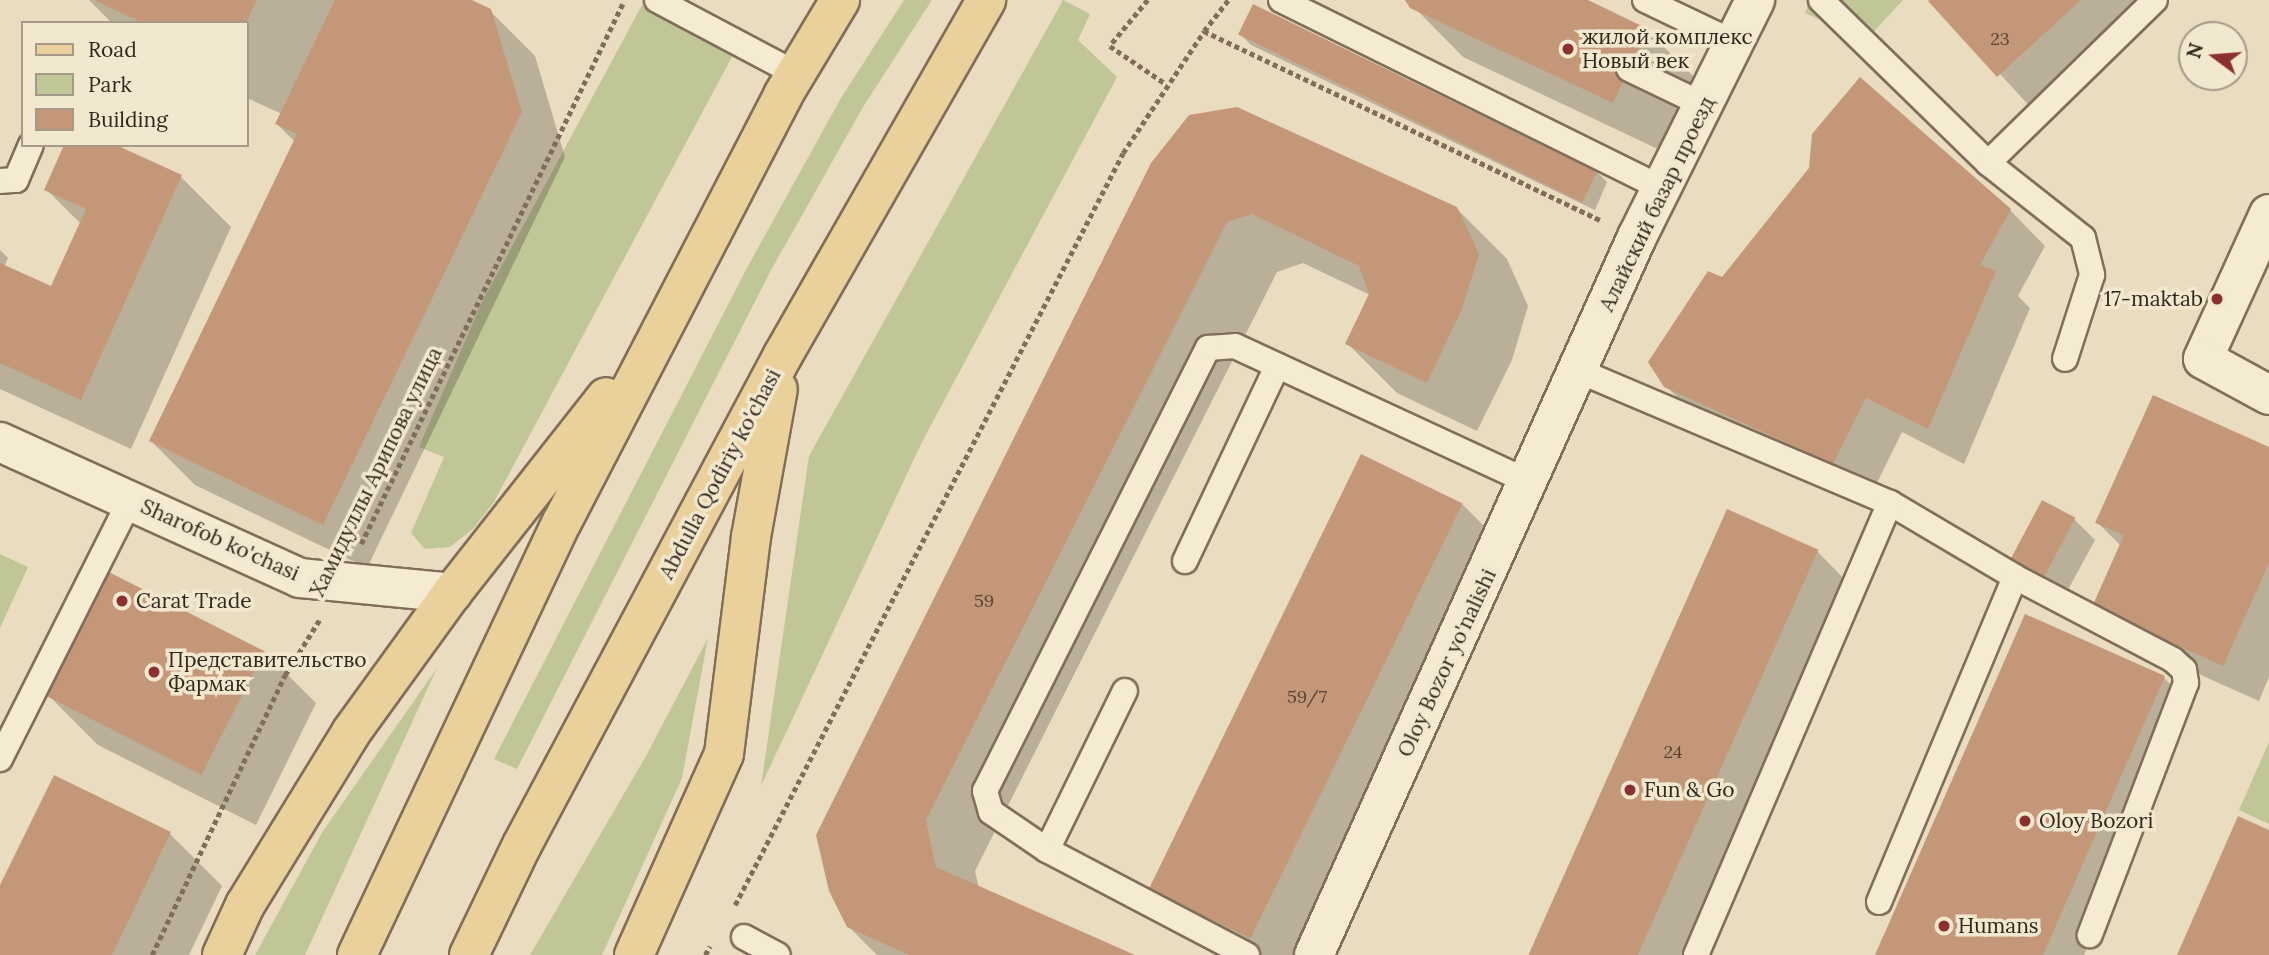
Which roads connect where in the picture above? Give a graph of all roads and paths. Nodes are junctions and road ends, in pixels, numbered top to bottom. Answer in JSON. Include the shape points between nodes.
{"nodes":[{"id":1,"x":624,"y":0,"type":"edge"},
{"id":2,"x":657,"y":0,"type":"edge"},
{"id":3,"x":840,"y":0,"type":"edge"},
{"id":4,"x":986,"y":0,"type":"edge"},
{"id":5,"x":1147,"y":0,"type":"edge"},
{"id":6,"x":1228,"y":0,"type":"edge"},
{"id":7,"x":1281,"y":0,"type":"edge"},
{"id":8,"x":1645,"y":0,"type":"edge"},
{"id":9,"x":1755,"y":0,"type":"edge"},
{"id":10,"x":1821,"y":0,"type":"edge"},
{"id":11,"x":2155,"y":0,"type":"edge"},
{"id":12,"x":1204,"y":31,"type":"junction"},
{"id":13,"x":1735,"y":43,"type":"junction"},
{"id":14,"x":1629,"y":69,"type":"dead end"},
{"id":15,"x":797,"y":74,"type":"junction"},
{"id":16,"x":1166,"y":84,"type":"junction"},
{"id":17,"x":1703,"y":105,"type":"junction"},
{"id":18,"x":30,"y":147,"type":"edge"},
{"id":19,"x":1988,"y":163,"type":"junction"},
{"id":20,"x":0,"y":181,"type":"edge"},
{"id":21,"x":1662,"y":188,"type":"junction"},
{"id":22,"x":2269,"y":214,"type":"edge"},
{"id":23,"x":1637,"y":237,"type":"junction"},
{"id":24,"x":659,"y":329,"type":"junction"},
{"id":25,"x":783,"y":355,"type":"junction"},
{"id":26,"x":2065,"y":359,"type":"dead end"},
{"id":27,"x":1277,"y":366,"type":"junction"},
{"id":28,"x":1579,"y":371,"type":"junction"},
{"id":29,"x":2269,"y":395,"type":"edge"},
{"id":30,"x":0,"y":442,"type":"edge"},
{"id":31,"x":1530,"y":482,"type":"junction"},
{"id":32,"x":130,"y":500,"type":"junction"},
{"id":33,"x":1890,"y":502,"type":"junction"},
{"id":34,"x":1185,"y":561,"type":"dead end"},
{"id":35,"x":2015,"y":578,"type":"junction"},
{"id":36,"x":342,"y":584,"type":"junction"},
{"id":37,"x":452,"y":593,"type":"junction"},
{"id":38,"x":1125,"y":691,"type":"dead end"},
{"id":39,"x":0,"y":759,"type":"edge"},
{"id":40,"x":1047,"y":850,"type":"junction"},
{"id":41,"x":1879,"y":902,"type":"dead end"},
{"id":42,"x":732,"y":910,"type":"dead end"},
{"id":43,"x":2090,"y":935,"type":"dead end"},
{"id":44,"x":744,"y":937,"type":"dead end"},
{"id":45,"x":712,"y":944,"type":"dead end"},
{"id":46,"x":152,"y":955,"type":"edge"},
{"id":47,"x":222,"y":955,"type":"edge"},
{"id":48,"x":356,"y":955,"type":"edge"},
{"id":49,"x":469,"y":955,"type":"edge"},
{"id":50,"x":634,"y":955,"type":"edge"},
{"id":51,"x":705,"y":955,"type":"edge"},
{"id":52,"x":778,"y":955,"type":"edge"},
{"id":53,"x":1247,"y":955,"type":"edge"},
{"id":54,"x":1314,"y":955,"type":"edge"},
{"id":55,"x":1696,"y":955,"type":"edge"}],
"edges":[{"from":1,"to":36,"type":"path","name":"Хамидуллы Арипова улица"},
{"from":2,"to":15,"type":"lane"},
{"from":3,"to":15,"type":"main road"},
{"from":4,"to":25,"type":"main road","name":"Abdulla Qodiriy ko'chasi"},
{"from":5,"to":16,"type":"path","via":[[1110,46]]},
{"from":6,"to":12,"type":"path"},
{"from":7,"to":21,"type":"lane"},
{"from":8,"to":13,"type":"lane"},
{"from":9,"to":13,"type":"street","name":"Алайский базар проезд"},
{"from":10,"to":19,"type":"lane"},
{"from":11,"to":19,"type":"lane"},
{"from":12,"to":16,"type":"path"},
{"from":12,"to":23,"type":"path"},
{"from":13,"to":17,"type":"street","name":"Алайский базар проезд"},
{"from":14,"to":17,"type":"lane"},
{"from":15,"to":24,"type":"main road"},
{"from":16,"to":42,"type":"path","via":[[1123,153]]},
{"from":17,"to":21,"type":"street","name":"Алайский базар проезд"},
{"from":18,"to":20,"type":"lane","via":[[16,180]]},
{"from":19,"to":26,"type":"lane","via":[[2083,238],[2092,275]]},
{"from":21,"to":23,"type":"street","name":"Алайский базар проезд"},
{"from":22,"to":29,"type":"street","via":[[2203,359]]},
{"from":23,"to":28,"type":"street","name":"Алайский базар проезд"},
{"from":24,"to":37,"type":"main road"},
{"from":24,"to":48,"type":"main road"},
{"from":25,"to":49,"type":"main road","name":"Abdulla Qodiriy ko'chasi","via":[[522,845]]},
{"from":25,"to":50,"type":"main road","via":[[751,537],[724,754]]},
{"from":27,"to":31,"type":"lane"},
{"from":27,"to":34,"type":"lane"},
{"from":27,"to":40,"type":"lane","via":[[1235,346],[1208,348],[985,791],[991,812]]},
{"from":28,"to":31,"type":"street","name":"Oloy Bozor yo'nalishi"},
{"from":28,"to":33,"type":"lane"},
{"from":30,"to":32,"type":"street","name":"Sharofob ko'chasi"},
{"from":31,"to":54,"type":"street","name":"Oloy Bozor yo'nalishi"},
{"from":32,"to":36,"type":"street","name":"Sharofob ko'chasi","via":[[300,578]]},
{"from":32,"to":39,"type":"lane"},
{"from":33,"to":35,"type":"lane"},
{"from":33,"to":55,"type":"lane"},
{"from":35,"to":41,"type":"lane"},
{"from":35,"to":43,"type":"lane","via":[[2173,660],[2184,670],[2186,683]]},
{"from":36,"to":37,"type":"street","name":"Sharofob ko'chasi"},
{"from":36,"to":46,"type":"path","name":"Хамидуллы Арипова улица","via":[[285,675]]},
{"from":37,"to":47,"type":"main road","via":[[352,731],[245,905]]},
{"from":38,"to":40,"type":"lane"},
{"from":40,"to":53,"type":"lane"},
{"from":44,"to":52,"type":"lane"},
{"from":45,"to":51,"type":"path"}]}
